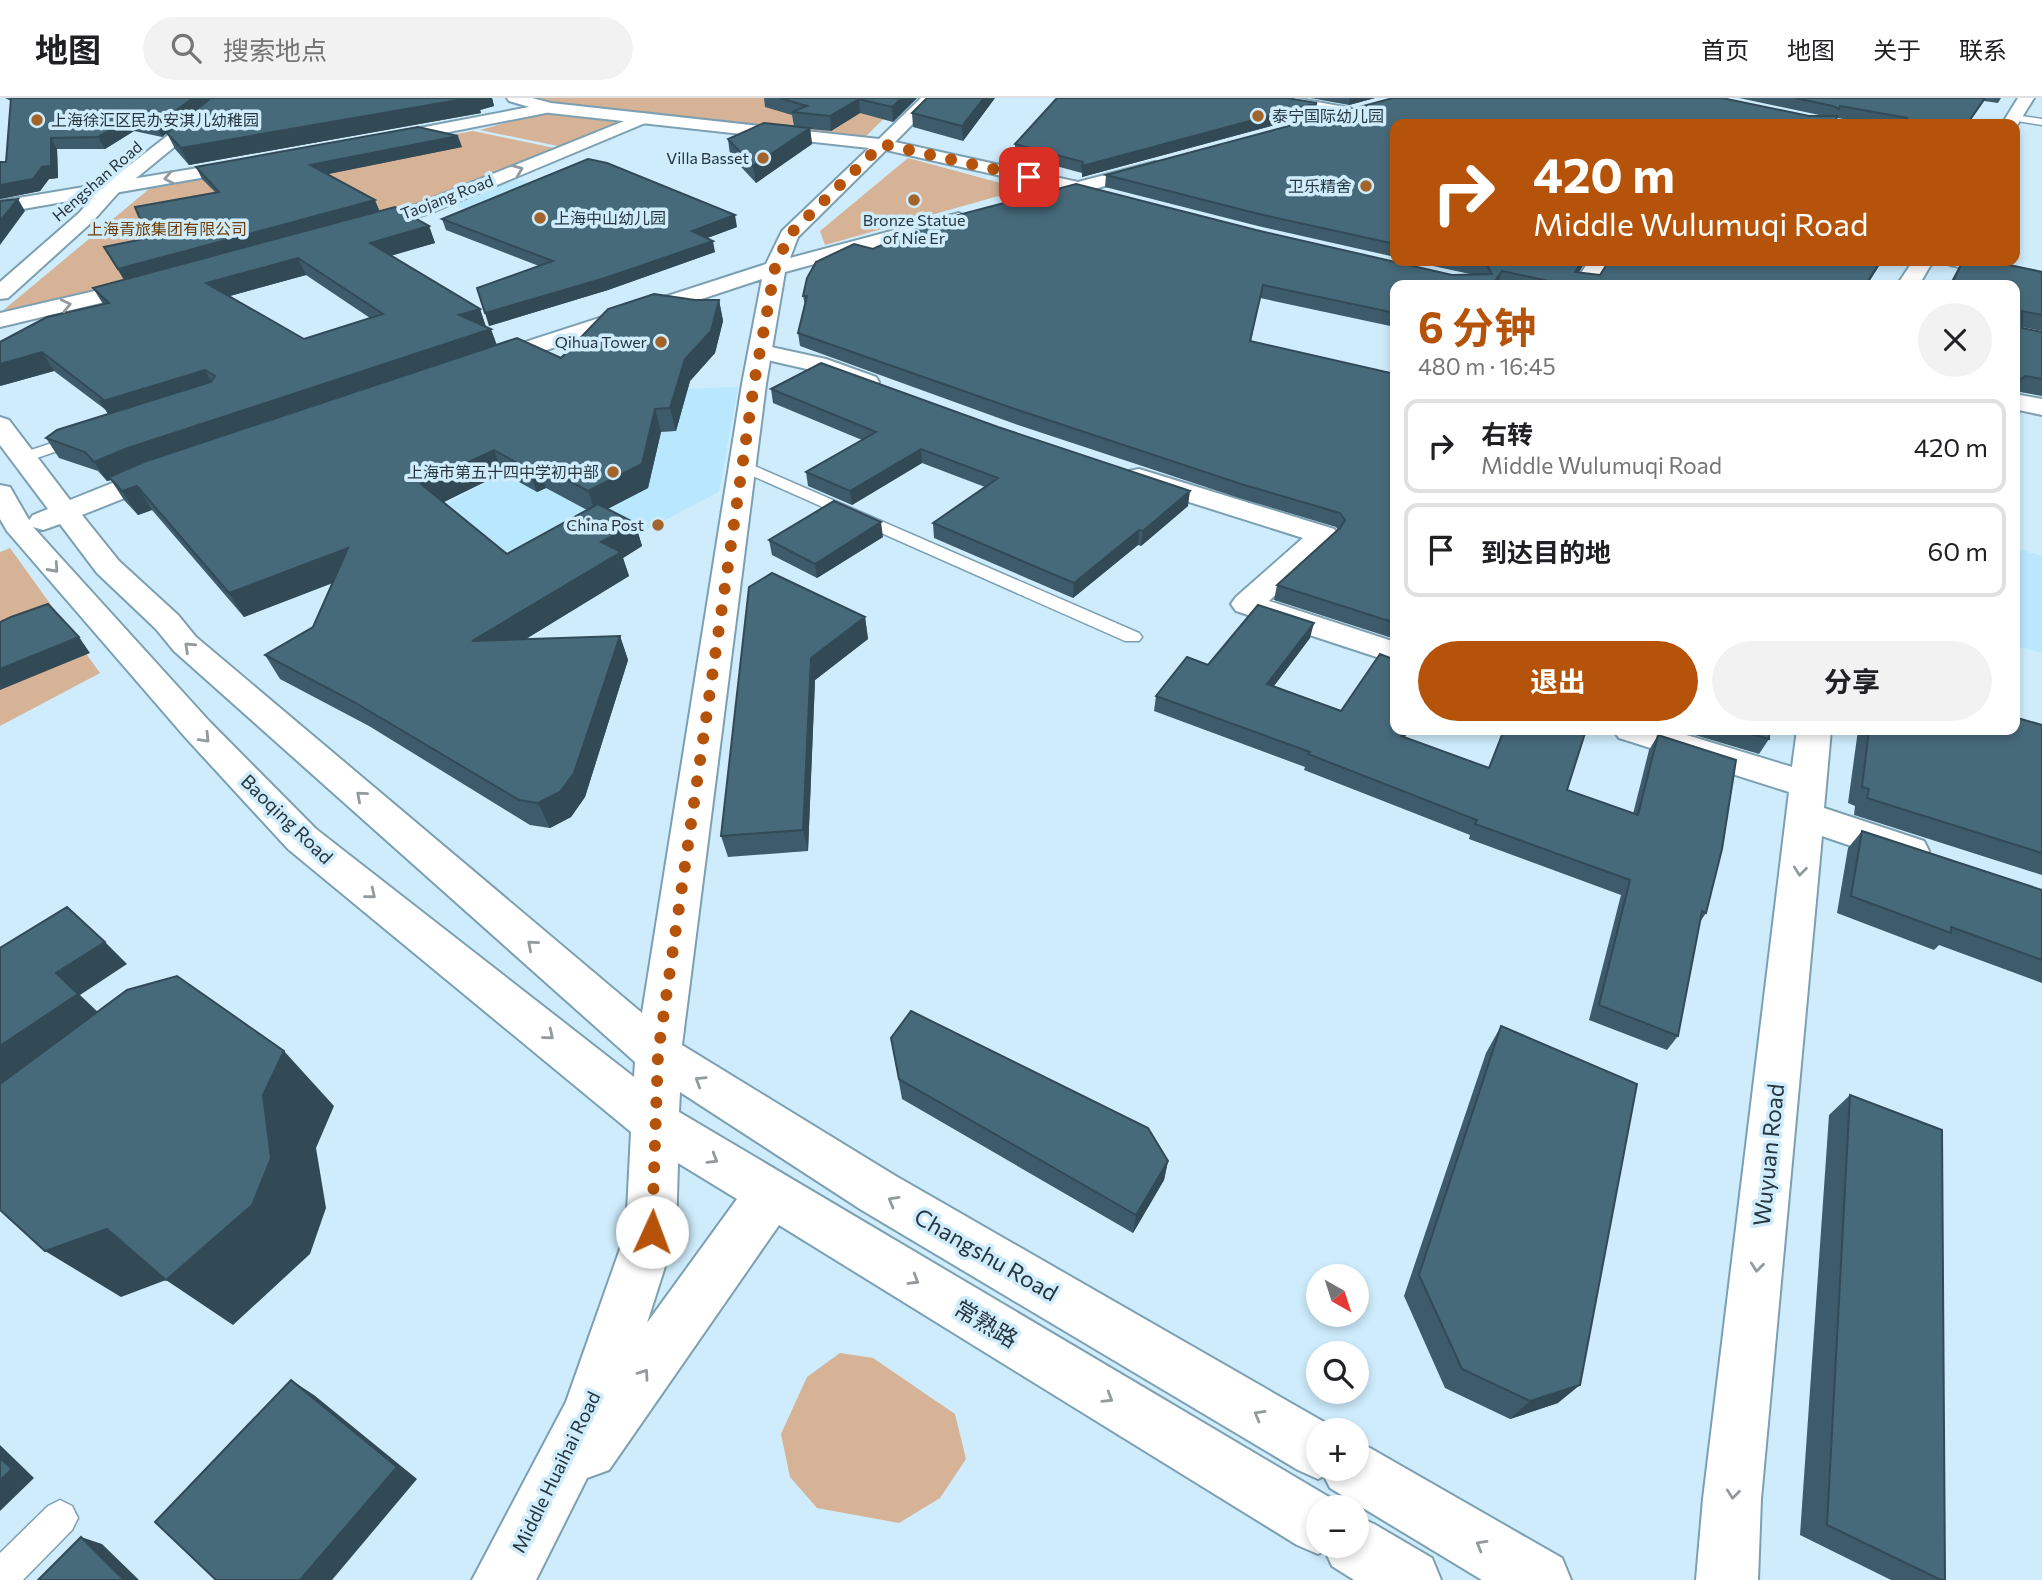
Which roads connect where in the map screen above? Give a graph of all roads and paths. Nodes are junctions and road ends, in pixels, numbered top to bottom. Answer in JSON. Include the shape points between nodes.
{"nodes":[{"id":1,"x":199,"y":98,"type":"edge"},
{"id":2,"x":226,"y":98,"type":"edge"},
{"id":3,"x":515,"y":98,"type":"edge"},
{"id":4,"x":930,"y":98,"type":"edge"},
{"id":5,"x":1269,"y":98,"type":"edge"},
{"id":6,"x":2026,"y":98,"type":"edge"},
{"id":7,"x":550,"y":108,"type":"junction"},
{"id":8,"x":644,"y":118,"type":"junction"},
{"id":9,"x":2013,"y":119,"type":"edge"},
{"id":10,"x":2020,"y":121,"type":"edge"},
{"id":11,"x":2042,"y":122,"type":"edge"},
{"id":12,"x":1311,"y":124,"type":"edge"},
{"id":13,"x":365,"y":144,"type":"edge"},
{"id":14,"x":882,"y":144,"type":"junction"},
{"id":15,"x":271,"y":160,"type":"edge"},
{"id":16,"x":1170,"y":163,"type":"edge"},
{"id":17,"x":1078,"y":188,"type":"junction"},
{"id":18,"x":111,"y":189,"type":"junction"},
{"id":19,"x":79,"y":194,"type":"junction"},
{"id":20,"x":1116,"y":198,"type":"edge"},
{"id":21,"x":1013,"y":205,"type":"edge"},
{"id":22,"x":0,"y":207,"type":"edge"},
{"id":23,"x":59,"y":213,"type":"dead end"},
{"id":24,"x":973,"y":216,"type":"edge"},
{"id":25,"x":335,"y":234,"type":"edge"},
{"id":26,"x":20,"y":251,"type":"dead end"},
{"id":27,"x":1981,"y":266,"type":"edge"},
{"id":28,"x":775,"y":268,"type":"junction"},
{"id":29,"x":0,"y":270,"type":"edge"},
{"id":30,"x":175,"y":278,"type":"edge"},
{"id":31,"x":2042,"y":279,"type":"edge"},
{"id":32,"x":0,"y":293,"type":"edge"},
{"id":33,"x":0,"y":320,"type":"edge"},
{"id":34,"x":762,"y":352,"type":"junction"},
{"id":35,"x":470,"y":367,"type":"edge"},
{"id":36,"x":894,"y":392,"type":"edge"},
{"id":37,"x":2020,"y":402,"type":"edge"},
{"id":38,"x":2042,"y":407,"type":"edge"},
{"id":39,"x":0,"y":425,"type":"edge"},
{"id":40,"x":100,"y":432,"type":"edge"},
{"id":41,"x":22,"y":458,"type":"junction"},
{"id":42,"x":187,"y":464,"type":"edge"},
{"id":43,"x":743,"y":466,"type":"junction"},
{"id":44,"x":1109,"y":467,"type":"edge"},
{"id":45,"x":0,"y":493,"type":"edge"},
{"id":46,"x":66,"y":512,"type":"junction"},
{"id":47,"x":10,"y":535,"type":"edge"},
{"id":48,"x":1132,"y":637,"type":"dead end"},
{"id":49,"x":1390,"y":651,"type":"edge"},
{"id":50,"x":1643,"y":735,"type":"edge"},
{"id":51,"x":1814,"y":735,"type":"edge"},
{"id":52,"x":1807,"y":801,"type":"junction"},
{"id":53,"x":1937,"y":859,"type":"edge"},
{"id":54,"x":658,"y":1054,"type":"junction"},
{"id":55,"x":655,"y":1124,"type":"junction"},
{"id":56,"x":771,"y":1194,"type":"junction"},
{"id":57,"x":1306,"y":1443,"type":"edge"},
{"id":58,"x":1369,"y":1479,"type":"edge"},
{"id":59,"x":1306,"y":1517,"type":"edge"},
{"id":60,"x":60,"y":1518,"type":"dead end"},
{"id":61,"x":1369,"y":1555,"type":"edge"},
{"id":62,"x":511,"y":1565,"type":"edge"},
{"id":63,"x":0,"y":1578,"type":"edge"},
{"id":64,"x":1410,"y":1580,"type":"edge"},
{"id":65,"x":1540,"y":1580,"type":"edge"},
{"id":66,"x":1727,"y":1580,"type":"edge"}],
"edges":[{"from":1,"to":19,"type":"main road","name":"Hengshan Road"},
{"from":2,"to":18,"type":"main road","name":"Hengshan Road"},
{"from":3,"to":7,"type":"main road"},
{"from":4,"to":14,"type":"main road","name":"Middle Huaihai Road"},
{"from":5,"to":12,"type":"main road","via":[[1357,111]]},
{"from":6,"to":9,"type":"main road"},
{"from":7,"to":8,"type":"main road"},
{"from":7,"to":13,"type":"main road"},
{"from":8,"to":14,"type":"main road"},
{"from":25,"to":8,"type":"main road","name":"Taojang Road","one_way":true,"via":[[423,209]]},
{"from":10,"to":11,"type":"lane"},
{"from":14,"to":17,"type":"main road"},
{"from":14,"to":28,"type":"main road","name":"Middle Huaihai Road","via":[[789,235]]},
{"from":15,"to":18,"type":"main road","one_way":true},
{"from":16,"to":17,"type":"main road"},
{"from":17,"to":20,"type":"main road"},
{"from":17,"to":21,"type":"main road"},
{"from":18,"to":19,"type":"main road"},
{"from":18,"to":32,"type":"main road","name":"Hengshan Road"},
{"from":19,"to":22,"type":"main road"},
{"from":19,"to":23,"type":"main road","name":"Hengshan Road"},
{"from":24,"to":28,"type":"main road"},
{"from":26,"to":29,"type":"main road"},
{"from":27,"to":31,"type":"main road"},
{"from":28,"to":34,"type":"main road","name":"Middle Huaihai Road"},
{"from":28,"to":35,"type":"main road"},
{"from":33,"to":30,"type":"main road","one_way":true},
{"from":34,"to":36,"type":"main road","via":[[818,364]]},
{"from":34,"to":43,"type":"main road","name":"Middle Huaihai Road"},
{"from":37,"to":38,"type":"main road"},
{"from":39,"to":41,"type":"main road"},
{"from":40,"to":41,"type":"lane"},
{"from":41,"to":46,"type":"main road"},
{"from":42,"to":46,"type":"main road"},
{"from":43,"to":48,"type":"lane"},
{"from":43,"to":54,"type":"main road","name":"Middle Huaihai Road"},
{"from":44,"to":49,"type":"main road","via":[[1324,535],[1247,604]]},
{"from":45,"to":47,"type":"main road","name":"Baoqing Road"},
{"from":46,"to":47,"type":"main road"},
{"from":54,"to":46,"type":"main road","one_way":true,"via":[[185,644],[108,567]]},
{"from":47,"to":55,"type":"main road","name":"Baoqing Road","one_way":true,"via":[[302,839]]},
{"from":50,"to":52,"type":"main road"},
{"from":51,"to":52,"type":"main road","name":"Wuyuan Road"},
{"from":52,"to":53,"type":"main road"},
{"from":52,"to":66,"type":"main road","name":"Wuyuan Road","one_way":true},
{"from":54,"to":55,"type":"main road","name":"Middle Huaihai Road"},
{"from":57,"to":54,"type":"main road","name":"Changshu Road","one_way":true,"via":[[877,1192]]},
{"from":55,"to":56,"type":"main road","name":"常熟路","one_way":true},
{"from":55,"to":62,"type":"main road","name":"Middle Huaihai Road","via":[[652,1232],[589,1415]]},
{"from":56,"to":59,"type":"main road","name":"常熟路","one_way":true},
{"from":62,"to":56,"type":"main road","one_way":true},
{"from":65,"to":58,"type":"main road","one_way":true},
{"from":60,"to":63,"type":"lane"},
{"from":61,"to":64,"type":"main road"}]}
